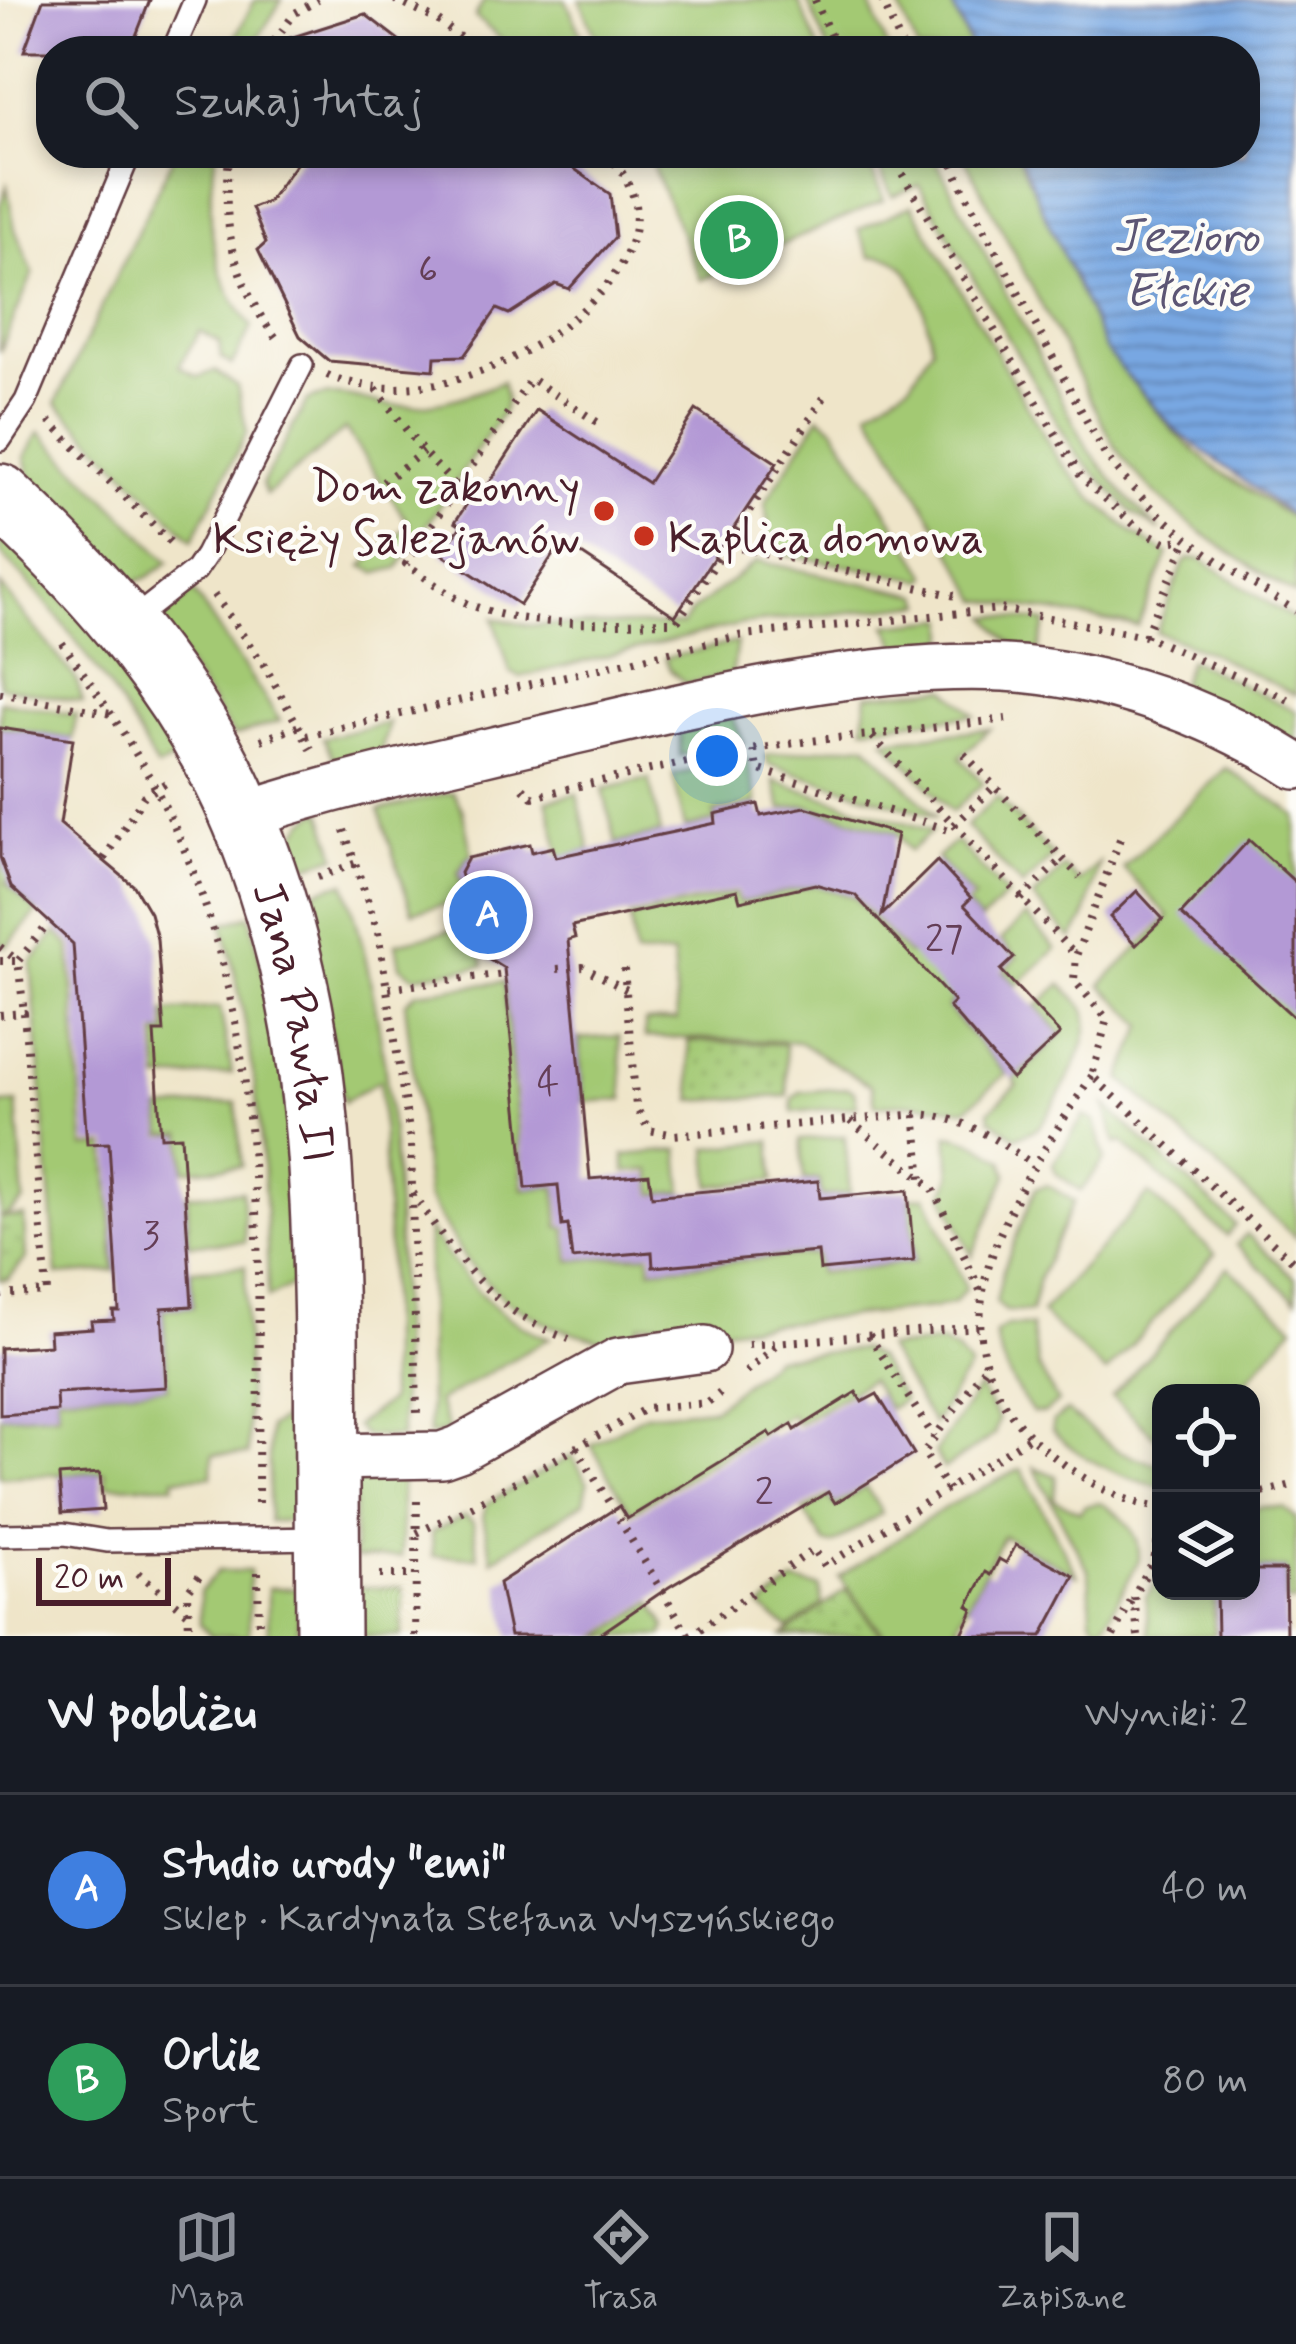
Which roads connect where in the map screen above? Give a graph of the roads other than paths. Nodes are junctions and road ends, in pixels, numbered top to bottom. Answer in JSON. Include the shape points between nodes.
{"nodes":[{"id":1,"x":195,"y":0,"type":"edge"},
{"id":2,"x":179,"y":36,"type":"edge"},
{"id":3,"x":124,"y":168,"type":"edge"},
{"id":4,"x":302,"y":365,"type":"road end"},
{"id":5,"x":0,"y":440,"type":"edge"},
{"id":6,"x":0,"y":496,"type":"edge"},
{"id":7,"x":126,"y":626,"type":"junction"},
{"id":8,"x":1296,"y":766,"type":"edge"},
{"id":9,"x":243,"y":816,"type":"junction"},
{"id":10,"x":716,"y":1369,"type":"road end"},
{"id":11,"x":327,"y":1457,"type":"junction"},
{"id":12,"x":0,"y":1535,"type":"edge"},
{"id":13,"x":328,"y":1538,"type":"junction"},
{"id":14,"x":328,"y":1636,"type":"edge"}],
"edges":[{"from":1,"to":2,"type":"lane"},
{"from":3,"to":5,"type":"lane","via":[[26,400]]},
{"from":4,"to":7,"type":"lane","via":[[206,555]]},
{"from":6,"to":7,"type":"street","name":"Jana Pawła II"},
{"from":7,"to":9,"type":"street","name":"Jana Pawła II","via":[[192,720]]},
{"from":8,"to":9,"type":"street","via":[[1141,694],[976,668],[732,695],[328,787]]},
{"from":9,"to":11,"type":"street","name":"Jana Pawła II","via":[[288,944],[313,1066],[324,1192]]},
{"from":10,"to":11,"type":"street","via":[[625,1358],[459,1449]]},
{"from":11,"to":13,"type":"street","name":"Jana Pawła II"},
{"from":12,"to":13,"type":"lane"},
{"from":13,"to":14,"type":"street","name":"Jana Pawła II"}]}
